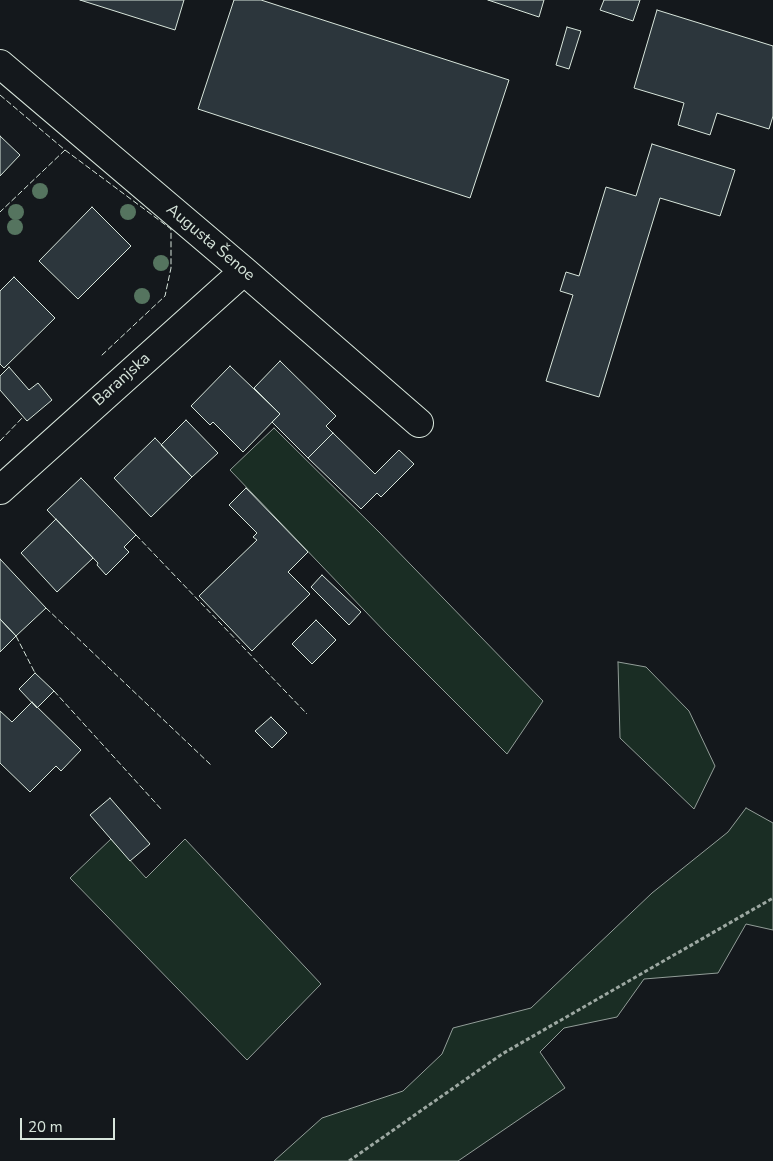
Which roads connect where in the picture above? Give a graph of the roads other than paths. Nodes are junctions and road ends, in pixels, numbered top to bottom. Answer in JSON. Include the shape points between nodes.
{"nodes":[{"id":1,"x":0,"y":64,"type":"edge"},
{"id":2,"x":244,"y":271,"type":"junction"},
{"id":3,"x":418,"y":423,"type":"dead end"},
{"id":4,"x":0,"y":490,"type":"edge"}],
"edges":[{"from":1,"to":2,"type":"street","name":"Augusta Šenoe"},
{"from":2,"to":3,"type":"street","name":"Augusta Šenoe"},
{"from":2,"to":4,"type":"street","name":"Baranjska"}]}
